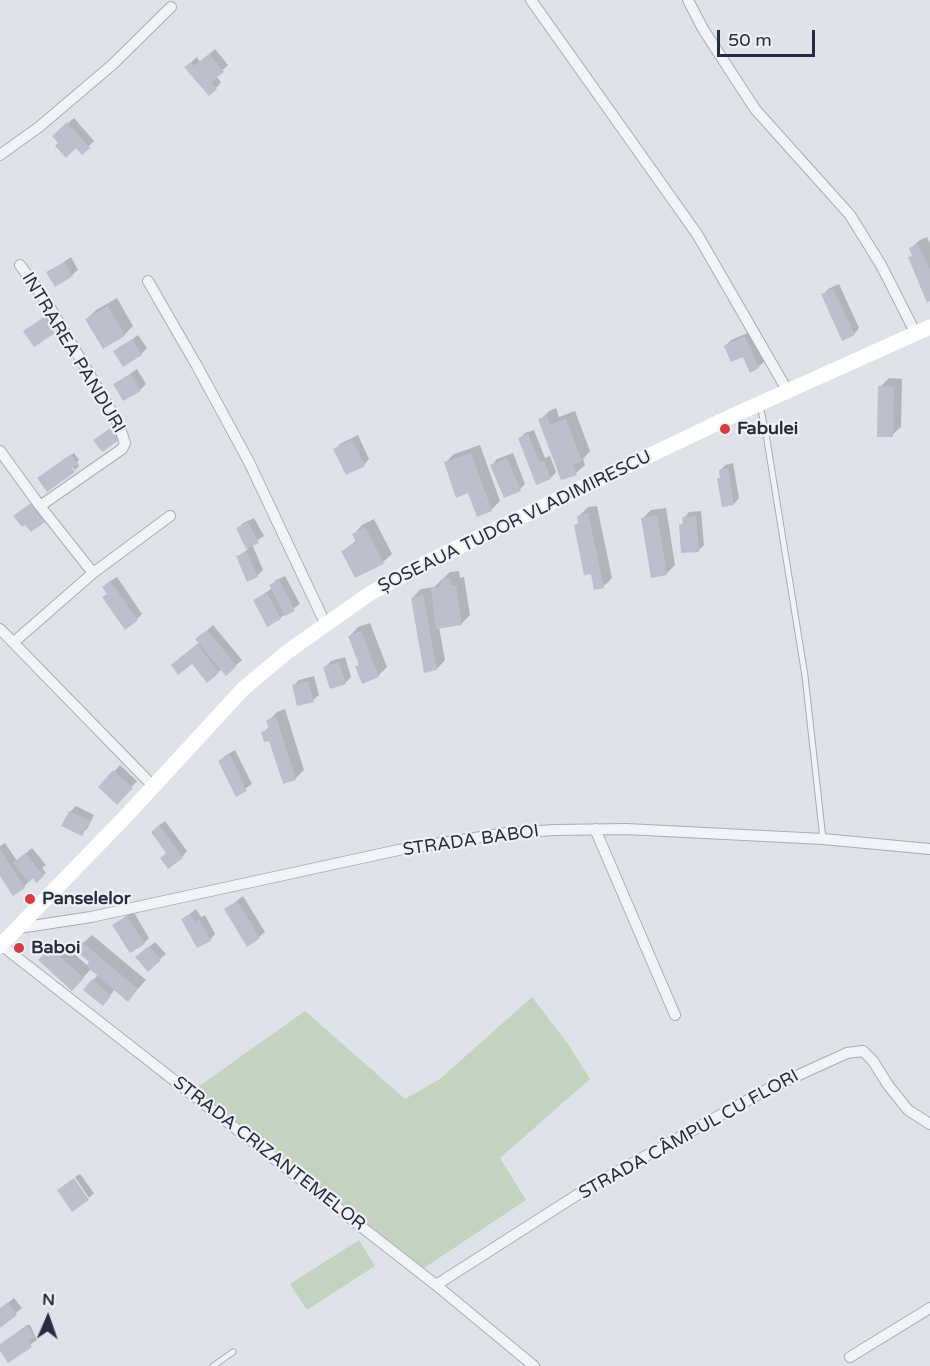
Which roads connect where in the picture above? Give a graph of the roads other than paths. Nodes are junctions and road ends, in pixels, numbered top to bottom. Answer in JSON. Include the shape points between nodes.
{"nodes":[{"id":1,"x":531,"y":0,"type":"edge"},
{"id":2,"x":688,"y":0,"type":"edge"},
{"id":3,"x":171,"y":7,"type":"dead end"},
{"id":4,"x":0,"y":155,"type":"edge"},
{"id":5,"x":20,"y":265,"type":"dead end"},
{"id":6,"x":148,"y":282,"type":"dead end"},
{"id":7,"x":923,"y":331,"type":"edge"},
{"id":8,"x":787,"y":390,"type":"junction"},
{"id":9,"x":759,"y":403,"type":"junction"},
{"id":10,"x":0,"y":451,"type":"edge"},
{"id":11,"x":40,"y":506,"type":"junction"},
{"id":12,"x":170,"y":516,"type":"dead end"},
{"id":13,"x":93,"y":573,"type":"junction"},
{"id":14,"x":326,"y":623,"type":"junction"},
{"id":15,"x":0,"y":628,"type":"edge"},
{"id":16,"x":14,"y":642,"type":"junction"},
{"id":17,"x":153,"y":786,"type":"junction"},
{"id":18,"x":595,"y":829,"type":"junction"},
{"id":19,"x":823,"y":839,"type":"junction"},
{"id":20,"x":930,"y":849,"type":"edge"},
{"id":21,"x":19,"y":928,"type":"junction"},
{"id":22,"x":0,"y":946,"type":"edge"},
{"id":23,"x":675,"y":1015,"type":"dead end"},
{"id":24,"x":930,"y":1124,"type":"edge"},
{"id":25,"x":436,"y":1285,"type":"junction"},
{"id":26,"x":930,"y":1308,"type":"edge"},
{"id":27,"x":233,"y":1352,"type":"dead end"},
{"id":28,"x":850,"y":1357,"type":"dead end"},
{"id":29,"x":213,"y":1366,"type":"edge"},
{"id":30,"x":534,"y":1366,"type":"edge"}],
"edges":[{"from":1,"to":8,"type":"street","via":[[697,234]]},
{"from":2,"to":7,"type":"street","via":[[755,109],[850,215]]},
{"from":3,"to":4,"type":"street","via":[[103,72]]},
{"from":5,"to":11,"type":"street","name":"INTRAREA PANDURI","via":[[48,304],[118,423],[125,443],[122,449]]},
{"from":6,"to":14,"type":"street","via":[[249,462]]},
{"from":7,"to":8,"type":"main road","name":"ȘOSEAUA TUDOR VLADIMIRESCU"},
{"from":8,"to":9,"type":"main road","name":"ȘOSEAUA TUDOR VLADIMIRESCU"},
{"from":9,"to":14,"type":"main road","name":"ȘOSEAUA TUDOR VLADIMIRESCU","via":[[425,563]]},
{"from":9,"to":19,"type":"lane","via":[[805,676]]},
{"from":10,"to":11,"type":"street"},
{"from":11,"to":13,"type":"street"},
{"from":12,"to":13,"type":"street"},
{"from":13,"to":16,"type":"street"},
{"from":14,"to":17,"type":"main road","name":"ȘOSEAUA TUDOR VLADIMIRESCU","via":[[243,689]]},
{"from":15,"to":16,"type":"street"},
{"from":16,"to":17,"type":"street"},
{"from":17,"to":21,"type":"main road","name":"ȘOSEAUA TUDOR VLADIMIRESCU"},
{"from":18,"to":19,"type":"street","name":"STRADA BABOI"},
{"from":18,"to":21,"type":"street","name":"STRADA BABOI","via":[[452,840],[91,917]]},
{"from":18,"to":23,"type":"street"},
{"from":19,"to":20,"type":"street","name":"STRADA BABOI"},
{"from":21,"to":22,"type":"main road","name":"ȘOSEAUA TUDOR VLADIMIRESCU"},
{"from":22,"to":25,"type":"street","name":"STRADA CRIZANTEMELOR"},
{"from":24,"to":25,"type":"street","name":"STRADA CÂMPUL CU FLORI","via":[[908,1110],[863,1052],[847,1053],[768,1089],[591,1186]]},
{"from":25,"to":30,"type":"street","name":"STRADA CRIZANTEMELOR"},
{"from":26,"to":28,"type":"street"},
{"from":27,"to":29,"type":"lane"}]}
